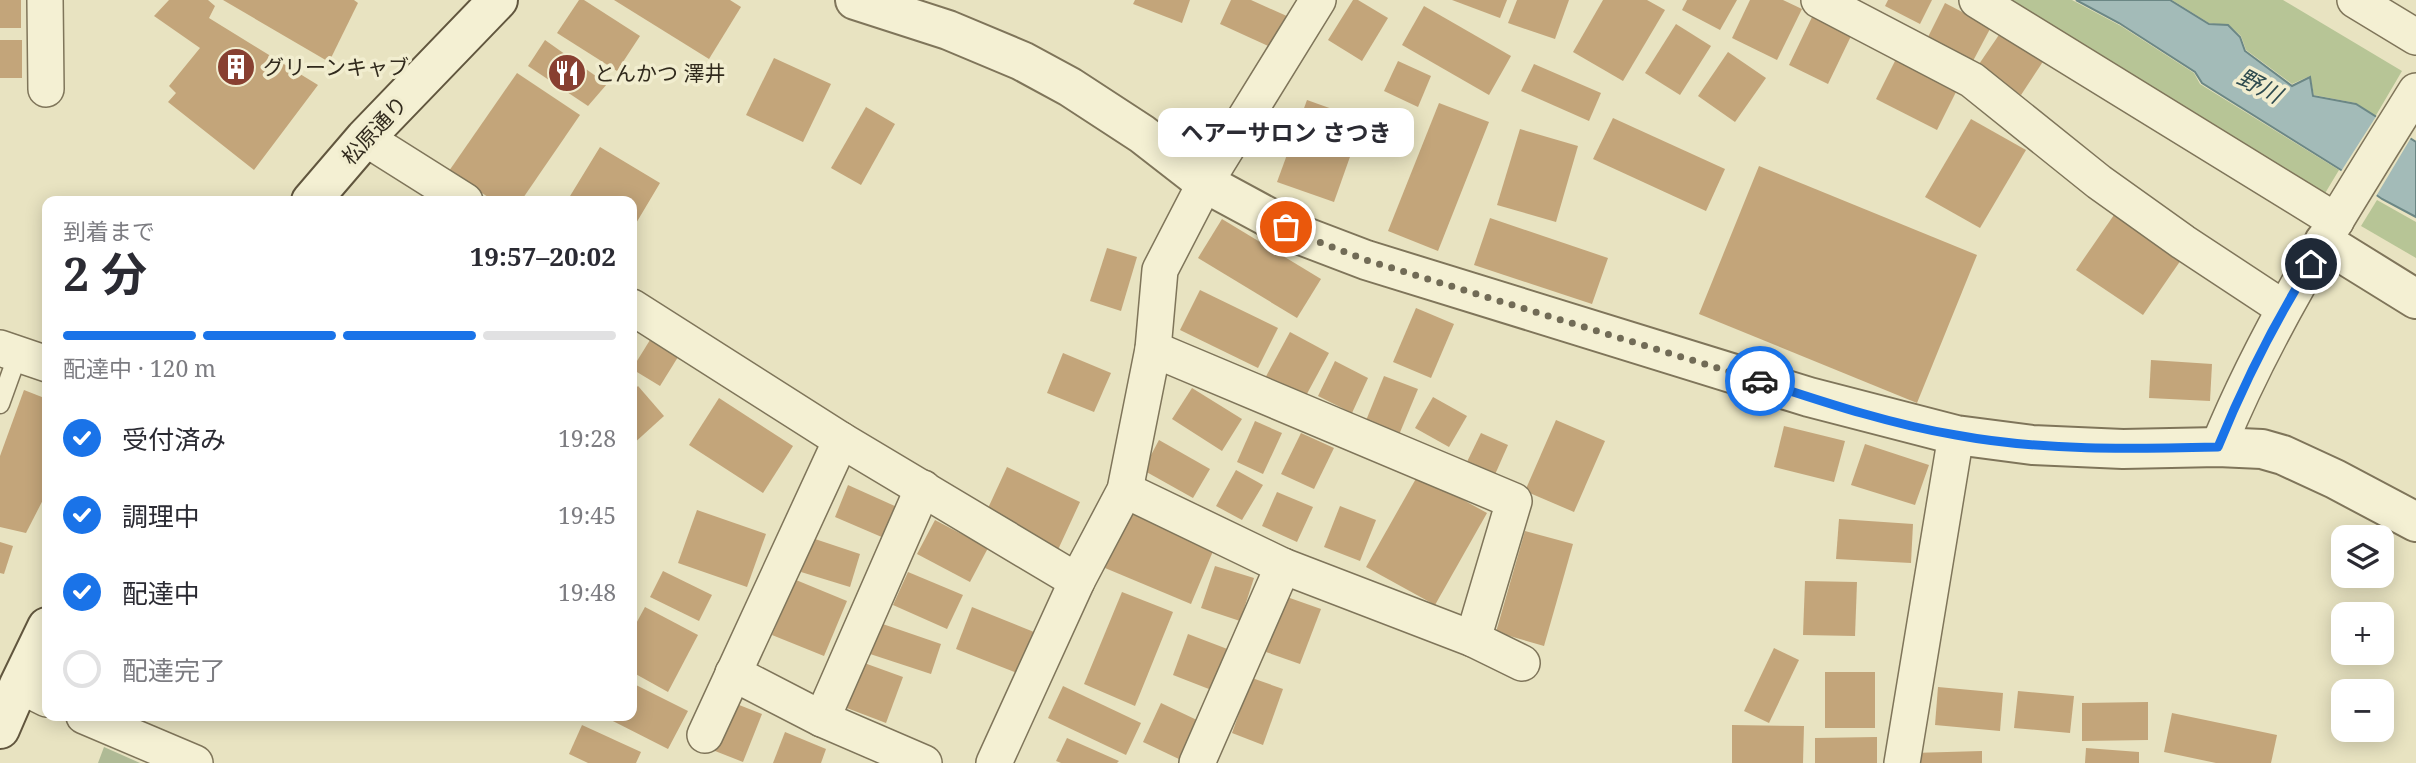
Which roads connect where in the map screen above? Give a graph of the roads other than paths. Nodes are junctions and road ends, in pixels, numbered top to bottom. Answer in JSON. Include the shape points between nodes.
{"nodes":[{"id":1,"x":45,"y":0,"type":"edge"},
{"id":2,"x":498,"y":0,"type":"edge"},
{"id":3,"x":855,"y":0,"type":"edge"},
{"id":4,"x":1318,"y":0,"type":"edge"},
{"id":5,"x":1819,"y":0,"type":"edge"},
{"id":6,"x":1977,"y":0,"type":"edge"},
{"id":7,"x":2355,"y":0,"type":"edge"},
{"id":8,"x":2416,"y":37,"type":"edge"},
{"id":9,"x":46,"y":89,"type":"dead end"},
{"id":10,"x":2416,"y":91,"type":"edge"},
{"id":11,"x":365,"y":138,"type":"junction"},
{"id":12,"x":1205,"y":183,"type":"junction"},
{"id":13,"x":315,"y":196,"type":"edge"},
{"id":14,"x":457,"y":196,"type":"edge"},
{"id":15,"x":2334,"y":225,"type":"junction"},
{"id":16,"x":2416,"y":299,"type":"edge"},
{"id":17,"x":2283,"y":308,"type":"junction"},
{"id":18,"x":637,"y":310,"type":"edge"},
{"id":19,"x":1153,"y":349,"type":"junction"},
{"id":20,"x":22,"y":355,"type":"edge"},
{"id":21,"x":0,"y":404,"type":"edge"},
{"id":22,"x":1956,"y":435,"type":"junction"},
{"id":23,"x":841,"y":440,"type":"junction"},
{"id":24,"x":2218,"y":447,"type":"junction"},
{"id":25,"x":923,"y":488,"type":"junction"},
{"id":26,"x":1125,"y":490,"type":"junction"},
{"id":27,"x":2416,"y":522,"type":"edge"},
{"id":28,"x":1283,"y":566,"type":"junction"},
{"id":29,"x":1077,"y":581,"type":"junction"},
{"id":30,"x":1473,"y":639,"type":"junction"},
{"id":31,"x":42,"y":650,"type":"edge"},
{"id":32,"x":1522,"y":663,"type":"dead end"},
{"id":33,"x":733,"y":673,"type":"junction"},
{"id":34,"x":33,"y":692,"type":"edge"},
{"id":35,"x":822,"y":719,"type":"junction"},
{"id":36,"x":96,"y":721,"type":"edge"},
{"id":37,"x":0,"y":729,"type":"edge"},
{"id":38,"x":705,"y":735,"type":"dead end"},
{"id":39,"x":195,"y":763,"type":"edge"},
{"id":40,"x":924,"y":763,"type":"edge"},
{"id":41,"x":994,"y":763,"type":"edge"},
{"id":42,"x":1197,"y":763,"type":"edge"},
{"id":43,"x":1902,"y":763,"type":"edge"}],
"edges":[{"from":1,"to":9,"type":"street"},
{"from":2,"to":11,"type":"street","name":"松原通り"},
{"from":3,"to":12,"type":"street","via":[[948,30],[1022,61],[1142,134]]},
{"from":4,"to":12,"type":"street"},
{"from":5,"to":17,"type":"street","via":[[1972,80],[2099,181]]},
{"from":6,"to":15,"type":"street"},
{"from":7,"to":8,"type":"street"},
{"from":10,"to":15,"type":"street"},
{"from":11,"to":13,"type":"street","name":"松原通り"},
{"from":11,"to":14,"type":"street"},
{"from":12,"to":19,"type":"street","via":[[1160,270]]},
{"from":12,"to":22,"type":"street","via":[[1303,236],[1366,260],[1809,397]]},
{"from":15,"to":16,"type":"street"},
{"from":15,"to":17,"type":"street"},
{"from":17,"to":24,"type":"street"},
{"from":18,"to":23,"type":"street"},
{"from":19,"to":26,"type":"street"},
{"from":19,"to":30,"type":"street","via":[[1514,501]]},
{"from":20,"to":21,"type":"lane"},
{"from":22,"to":24,"type":"street","via":[[2032,445]]},
{"from":22,"to":43,"type":"street"},
{"from":23,"to":25,"type":"street"},
{"from":23,"to":33,"type":"street"},
{"from":24,"to":27,"type":"street","via":[[2283,455]]},
{"from":25,"to":29,"type":"street"},
{"from":25,"to":35,"type":"street"},
{"from":26,"to":28,"type":"street"},
{"from":26,"to":29,"type":"street"},
{"from":28,"to":30,"type":"street"},
{"from":28,"to":42,"type":"street"},
{"from":29,"to":41,"type":"street"},
{"from":30,"to":32,"type":"street"},
{"from":31,"to":34,"type":"street"},
{"from":33,"to":35,"type":"street"},
{"from":33,"to":38,"type":"street"},
{"from":34,"to":37,"type":"street"},
{"from":35,"to":40,"type":"street"},
{"from":36,"to":39,"type":"street"}]}
